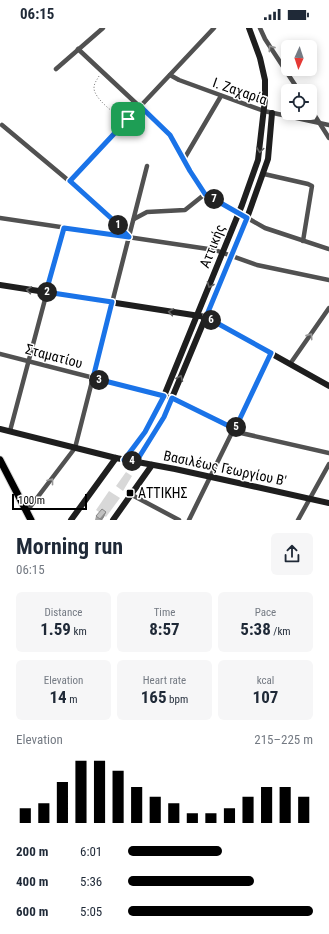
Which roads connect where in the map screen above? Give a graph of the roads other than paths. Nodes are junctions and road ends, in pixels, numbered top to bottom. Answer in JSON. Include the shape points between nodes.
{"nodes":[{"id":1,"x":103,"y":28,"type":"edge"},
{"id":2,"x":214,"y":28,"type":"edge"},
{"id":3,"x":249,"y":28,"type":"edge"},
{"id":4,"x":260,"y":28,"type":"edge"},
{"id":5,"x":78,"y":49,"type":"junction"},
{"id":6,"x":56,"y":69,"type":"dead end"},
{"id":7,"x":170,"y":75,"type":"junction"},
{"id":8,"x":294,"y":84,"type":"edge"},
{"id":9,"x":221,"y":96,"type":"junction"},
{"id":10,"x":140,"y":106,"type":"junction"},
{"id":11,"x":264,"y":111,"type":"junction"},
{"id":12,"x":272,"y":113,"type":"junction"},
{"id":13,"x":317,"y":118,"type":"edge"},
{"id":14,"x":320,"y":123,"type":"junction"},
{"id":15,"x":2,"y":125,"type":"dead end"},
{"id":16,"x":329,"y":126,"type":"edge"},
{"id":17,"x":328,"y":136,"type":"edge"},
{"id":18,"x":184,"y":160,"type":"junction"},
{"id":19,"x":147,"y":166,"type":"dead end"},
{"id":20,"x":264,"y":174,"type":"junction"},
{"id":21,"x":70,"y":181,"type":"junction"},
{"id":22,"x":205,"y":194,"type":"junction"},
{"id":23,"x":239,"y":213,"type":"junction"},
{"id":24,"x":0,"y":218,"type":"edge"},
{"id":25,"x":247,"y":218,"type":"junction"},
{"id":26,"x":134,"y":219,"type":"junction"},
{"id":27,"x":64,"y":228,"type":"junction"},
{"id":28,"x":129,"y":237,"type":"junction"},
{"id":29,"x":303,"y":241,"type":"junction"},
{"id":30,"x":329,"y":249,"type":"edge"},
{"id":31,"x":222,"y":253,"type":"junction"},
{"id":32,"x":232,"y":257,"type":"junction"},
{"id":33,"x":329,"y":280,"type":"edge"},
{"id":34,"x":0,"y":285,"type":"edge"},
{"id":35,"x":46,"y":292,"type":"junction"},
{"id":36,"x":112,"y":302,"type":"junction"},
{"id":37,"x":329,"y":308,"type":"edge"},
{"id":38,"x":197,"y":316,"type":"junction"},
{"id":39,"x":206,"y":317,"type":"junction"},
{"id":40,"x":271,"y":353,"type":"junction"},
{"id":41,"x":0,"y":354,"type":"edge"},
{"id":42,"x":29,"y":361,"type":"junction"},
{"id":43,"x":290,"y":364,"type":"junction"},
{"id":44,"x":93,"y":378,"type":"junction"},
{"id":45,"x":329,"y":386,"type":"edge"},
{"id":46,"x":164,"y":396,"type":"junction"},
{"id":47,"x":172,"y":398,"type":"junction"},
{"id":48,"x":0,"y":429,"type":"edge"},
{"id":49,"x":235,"y":429,"type":"junction"},
{"id":50,"x":10,"y":431,"type":"junction"},
{"id":51,"x":75,"y":448,"type":"junction"},
{"id":52,"x":329,"y":452,"type":"edge"},
{"id":53,"x":116,"y":458,"type":"junction"},
{"id":54,"x":0,"y":460,"type":"edge"},
{"id":55,"x":124,"y":460,"type":"junction"},
{"id":56,"x":136,"y":462,"type":"junction"},
{"id":57,"x":329,"y":464,"type":"edge"},
{"id":58,"x":152,"y":465,"type":"junction"},
{"id":59,"x":210,"y":477,"type":"junction"},
{"id":60,"x":132,"y":494,"type":"junction"},
{"id":61,"x":310,"y":498,"type":"junction"},
{"id":62,"x":329,"y":503,"type":"edge"},
{"id":63,"x":27,"y":511,"type":"junction"},
{"id":64,"x":31,"y":520,"type":"edge"},
{"id":65,"x":71,"y":520,"type":"edge"},
{"id":66,"x":113,"y":520,"type":"edge"},
{"id":67,"x":179,"y":520,"type":"edge"},
{"id":68,"x":190,"y":520,"type":"edge"},
{"id":69,"x":298,"y":520,"type":"edge"}],
"edges":[{"from":1,"to":5,"type":"street"},
{"from":2,"to":7,"type":"street"},
{"from":3,"to":11,"type":"street","name":"Αττικής","via":[[265,80]]},
{"from":8,"to":4,"type":"street","one_way":true,"via":[[264,39]]},
{"from":5,"to":6,"type":"street"},
{"from":5,"to":10,"type":"street"},
{"from":7,"to":9,"type":"street","name":"Ι. Ζαχαρία"},
{"from":7,"to":10,"type":"street"},
{"from":9,"to":11,"type":"street","name":"Ι. Ζαχαρία"},
{"from":9,"to":18,"type":"street"},
{"from":10,"to":18,"type":"street","via":[[170,135]]},
{"from":10,"to":21,"type":"street"},
{"from":11,"to":12,"type":"street","name":"Ι. Ζαχαρία"},
{"from":11,"to":23,"type":"street","name":"Αττικής","one_way":true,"via":[[258,160]]},
{"from":12,"to":14,"type":"street","name":"Ι. Ζαχαρία"},
{"from":12,"to":20,"type":"street","name":"Αττικής"},
{"from":13,"to":14,"type":"street"},
{"from":14,"to":16,"type":"street","name":"Ι. Ζαχαρία"},
{"from":14,"to":17,"type":"street"},
{"from":15,"to":21,"type":"street"},
{"from":16,"to":17,"type":"street"},
{"from":18,"to":22,"type":"street"},
{"from":19,"to":26,"type":"street"},
{"from":20,"to":25,"type":"street","name":"Αττικής"},
{"from":20,"to":29,"type":"street","via":[[312,186]]},
{"from":21,"to":28,"type":"street"},
{"from":22,"to":23,"type":"street"},
{"from":22,"to":26,"type":"street","via":[[185,210],[147,212]]},
{"from":23,"to":25,"type":"street"},
{"from":23,"to":31,"type":"street","name":"Αττικής"},
{"from":24,"to":27,"type":"street"},
{"from":25,"to":29,"type":"street","via":[[265,228]]},
{"from":25,"to":32,"type":"street","name":"Αττικής"},
{"from":26,"to":28,"type":"street"},
{"from":27,"to":28,"type":"street"},
{"from":27,"to":35,"type":"street"},
{"from":28,"to":31,"type":"street"},
{"from":28,"to":36,"type":"street"},
{"from":29,"to":30,"type":"street"},
{"from":31,"to":32,"type":"street"},
{"from":31,"to":38,"type":"street","name":"Αττικής","one_way":true},
{"from":32,"to":33,"type":"street","via":[[257,265]]},
{"from":32,"to":39,"type":"street","name":"Αττικής"},
{"from":35,"to":34,"type":"street","one_way":true},
{"from":35,"to":36,"type":"street"},
{"from":35,"to":42,"type":"street"},
{"from":38,"to":36,"type":"street","one_way":true},
{"from":36,"to":44,"type":"street"},
{"from":43,"to":37,"type":"street","one_way":true},
{"from":38,"to":39,"type":"street"},
{"from":38,"to":46,"type":"street","name":"Αττικής"},
{"from":39,"to":40,"type":"street"},
{"from":47,"to":39,"type":"street","name":"Αττικής","one_way":true},
{"from":40,"to":43,"type":"street"},
{"from":40,"to":49,"type":"street"},
{"from":41,"to":42,"type":"street","name":"Σταματίου"},
{"from":42,"to":44,"type":"street","name":"Σταματίου"},
{"from":42,"to":50,"type":"street"},
{"from":43,"to":45,"type":"street"},
{"from":44,"to":46,"type":"street","name":"Σταματίου"},
{"from":44,"to":51,"type":"street"},
{"from":46,"to":47,"type":"street","name":"Σταματίου"},
{"from":46,"to":55,"type":"street","name":"Αττικής","via":[[145,432]]},
{"from":47,"to":49,"type":"street","name":"Σταματίου"},
{"from":47,"to":56,"type":"street","name":"Αττικής","via":[[164,417]]},
{"from":48,"to":50,"type":"street","name":"Βασιλέως Γεωργίου Β'"},
{"from":49,"to":52,"type":"street","name":"Σταματίου","via":[[255,437]]},
{"from":49,"to":59,"type":"street"},
{"from":50,"to":51,"type":"street","name":"Βασιλέως Γεωργίου Β'"},
{"from":51,"to":53,"type":"street","name":"Βασιλέως Γεωργίου Β'"},
{"from":63,"to":51,"type":"street","one_way":true},
{"from":53,"to":55,"type":"street","name":"Βασιλέως Γεωργίου Β'"},
{"from":53,"to":65,"type":"street"},
{"from":54,"to":63,"type":"main road"},
{"from":55,"to":56,"type":"street","name":"Βασιλέως Γεωργίου Β'"},
{"from":56,"to":58,"type":"street","name":"Βασιλέως Γεωργίου Β'"},
{"from":57,"to":61,"type":"street"},
{"from":58,"to":59,"type":"street","name":"Βασιλέως Γεωργίου Β'"},
{"from":58,"to":60,"type":"street"},
{"from":59,"to":61,"type":"street","name":"Βασιλέως Γεωργίου Β'"},
{"from":59,"to":68,"type":"street"},
{"from":60,"to":66,"type":"street"},
{"from":60,"to":67,"type":"street"},
{"from":61,"to":62,"type":"street","name":"Βασιλέως Γεωργίου Β'"},
{"from":61,"to":69,"type":"street"},
{"from":63,"to":64,"type":"main road"}]}
